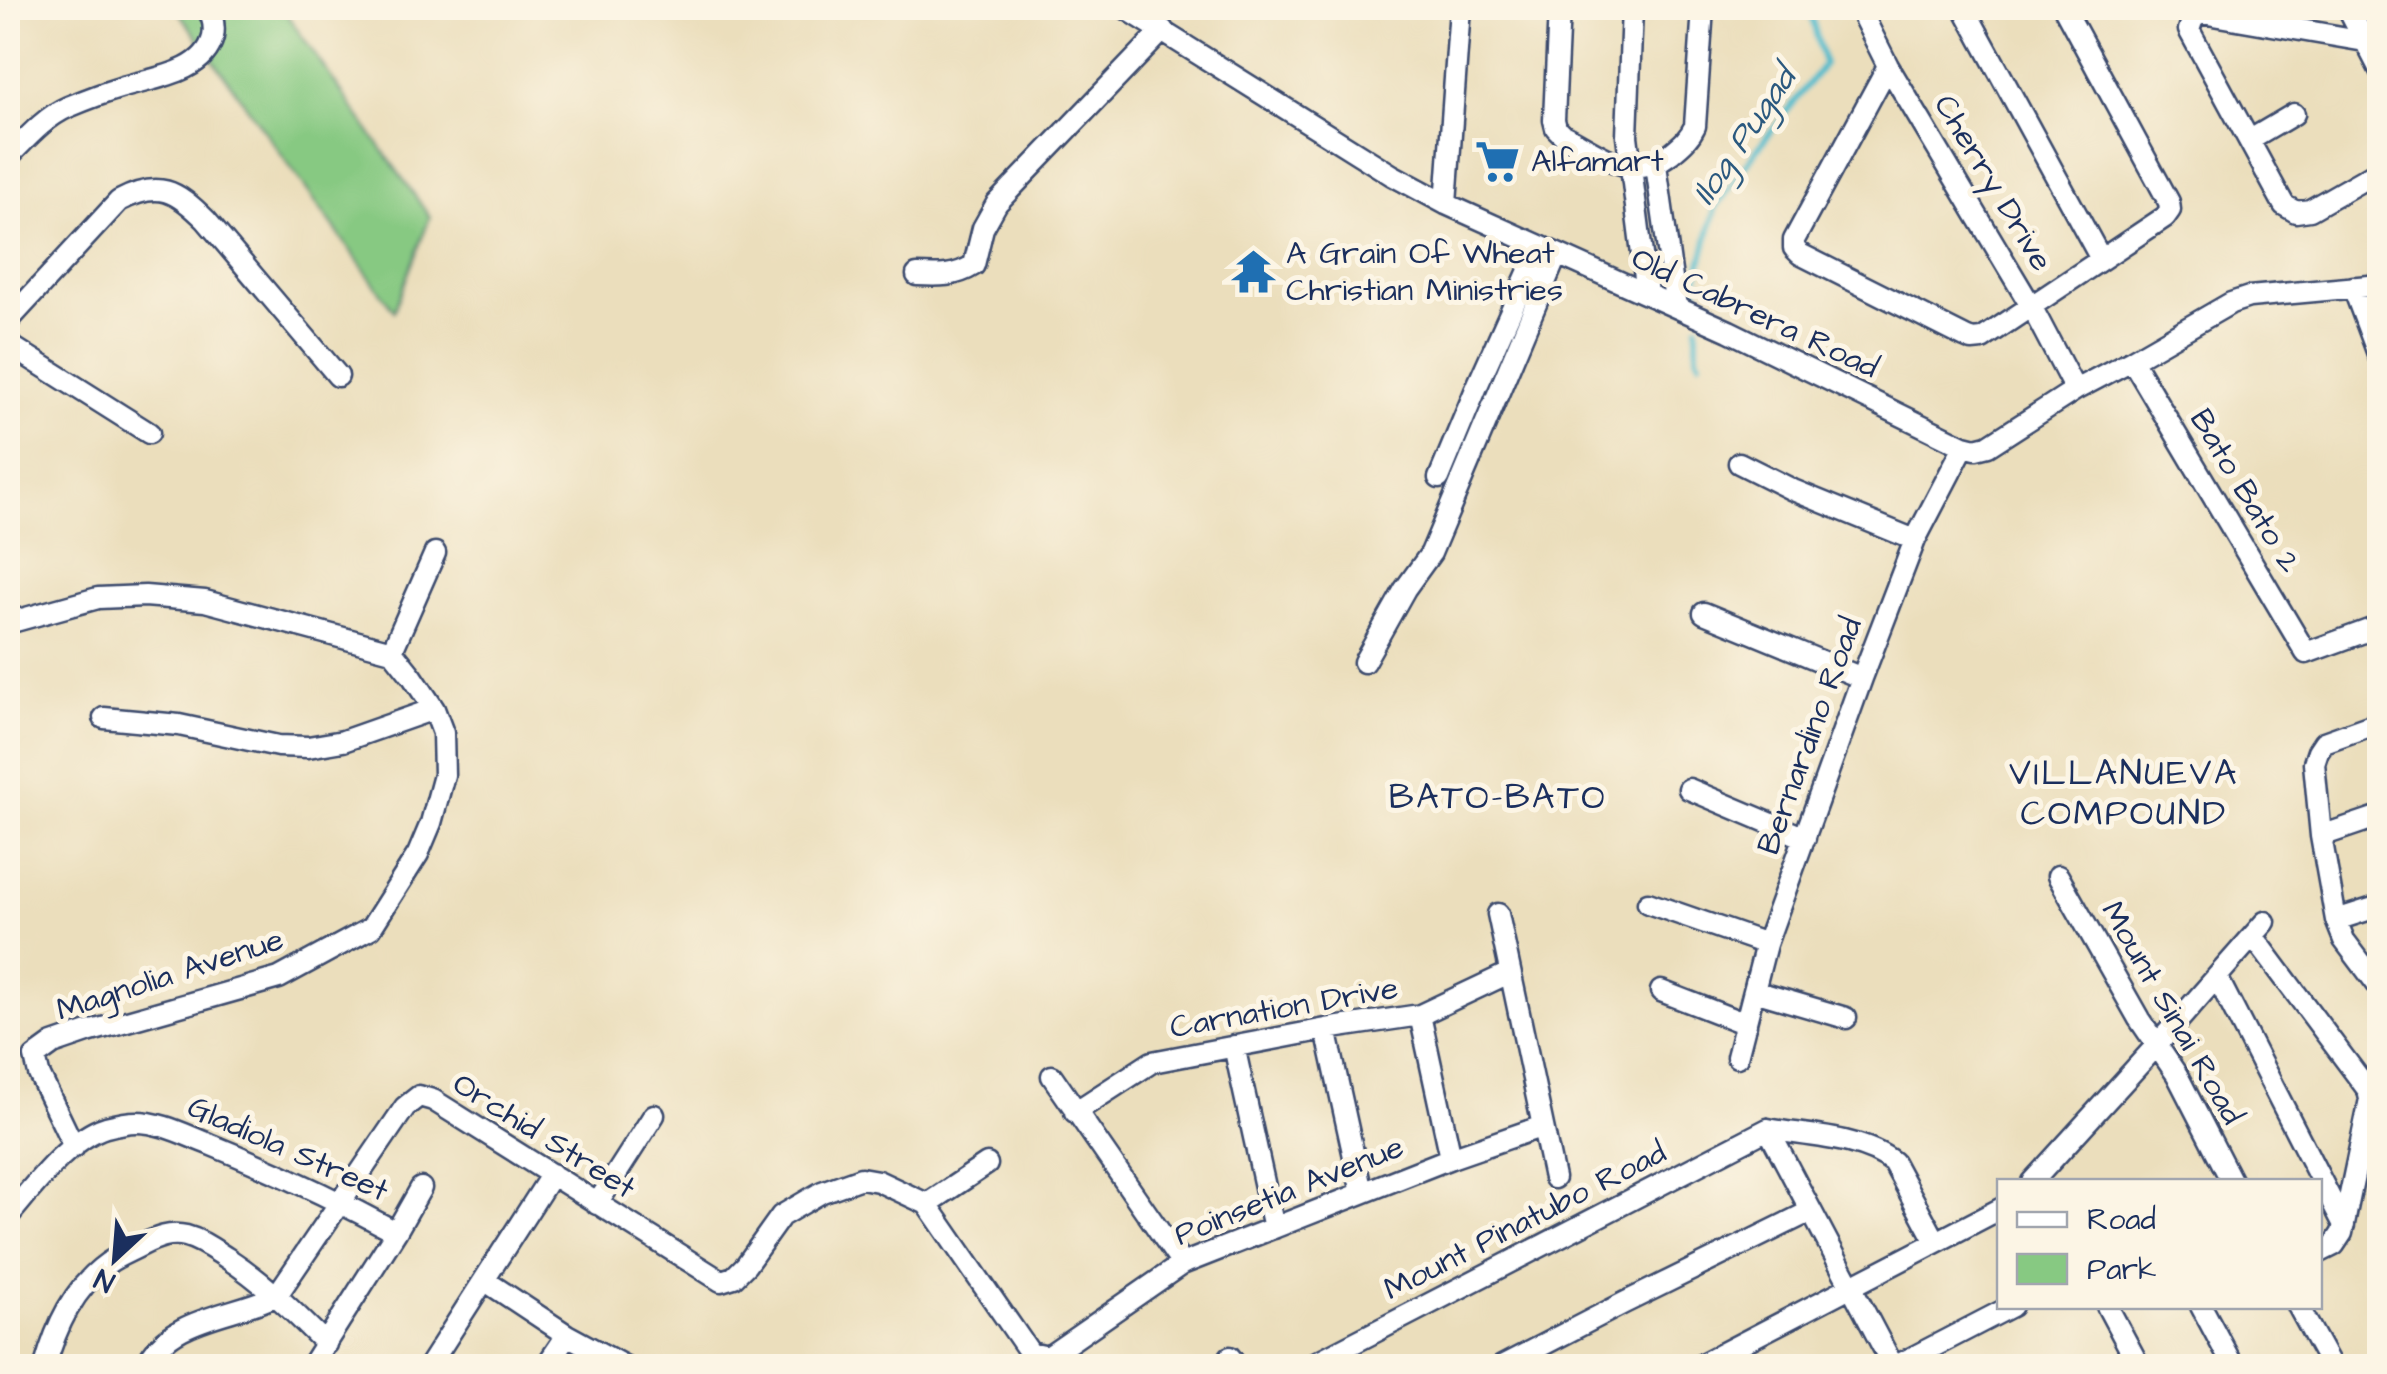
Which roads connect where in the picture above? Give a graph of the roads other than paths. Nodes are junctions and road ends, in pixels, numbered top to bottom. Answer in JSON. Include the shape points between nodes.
{"nodes":[{"id":1,"x":206,"y":8,"type":"edge"},
{"id":2,"x":1125,"y":8,"type":"edge"},
{"id":3,"x":1460,"y":8,"type":"edge"},
{"id":4,"x":1559,"y":8,"type":"edge"},
{"id":5,"x":1632,"y":8,"type":"edge"},
{"id":6,"x":1702,"y":8,"type":"edge"},
{"id":7,"x":1859,"y":8,"type":"edge"},
{"id":8,"x":1964,"y":8,"type":"edge"},
{"id":9,"x":2064,"y":8,"type":"edge"},
{"id":10,"x":2348,"y":8,"type":"edge"},
{"id":11,"x":1163,"y":30,"type":"junction"},
{"id":12,"x":2374,"y":56,"type":"edge"},
{"id":13,"x":1888,"y":66,"type":"junction"},
{"id":14,"x":2294,"y":114,"type":"dead end"},
{"id":15,"x":2250,"y":140,"type":"junction"},
{"id":16,"x":8,"y":157,"type":"edge"},
{"id":17,"x":1656,"y":165,"type":"junction"},
{"id":18,"x":1630,"y":169,"type":"junction"},
{"id":19,"x":2380,"y":170,"type":"edge"},
{"id":20,"x":1446,"y":204,"type":"junction"},
{"id":21,"x":1548,"y":250,"type":"junction"},
{"id":22,"x":2101,"y":259,"type":"junction"},
{"id":23,"x":917,"y":275,"type":"dead end"},
{"id":24,"x":2380,"y":285,"type":"edge"},
{"id":25,"x":2353,"y":287,"type":"junction"},
{"id":26,"x":1646,"y":294,"type":"junction"},
{"id":27,"x":2031,"y":306,"type":"junction"},
{"id":28,"x":1676,"y":307,"type":"junction"},
{"id":29,"x":8,"y":321,"type":"edge"},
{"id":30,"x":8,"y":344,"type":"edge"},
{"id":31,"x":2380,"y":359,"type":"edge"},
{"id":32,"x":2132,"y":360,"type":"junction"},
{"id":33,"x":338,"y":376,"type":"dead end"},
{"id":34,"x":2076,"y":390,"type":"junction"},
{"id":35,"x":149,"y":433,"type":"dead end"},
{"id":36,"x":1964,"y":446,"type":"junction"},
{"id":37,"x":1740,"y":463,"type":"dead end"},
{"id":38,"x":1439,"y":478,"type":"dead end"},
{"id":39,"x":1915,"y":540,"type":"junction"},
{"id":40,"x":436,"y":552,"type":"dead end"},
{"id":41,"x":1704,"y":613,"type":"dead end"},
{"id":42,"x":8,"y":622,"type":"edge"},
{"id":43,"x":2380,"y":626,"type":"edge"},
{"id":44,"x":392,"y":652,"type":"junction"},
{"id":45,"x":1364,"y":662,"type":"dead end"},
{"id":46,"x":1862,"y":678,"type":"junction"},
{"id":47,"x":434,"y":708,"type":"junction"},
{"id":48,"x":104,"y":718,"type":"dead end"},
{"id":49,"x":2380,"y":722,"type":"edge"},
{"id":50,"x":1688,"y":790,"type":"dead end"},
{"id":51,"x":2380,"y":816,"type":"edge"},
{"id":52,"x":2321,"y":836,"type":"junction"},
{"id":53,"x":1805,"y":838,"type":"junction"},
{"id":54,"x":2058,"y":876,"type":"dead end"},
{"id":55,"x":1648,"y":903,"type":"dead end"},
{"id":56,"x":2380,"y":906,"type":"edge"},
{"id":57,"x":1498,"y":914,"type":"dead end"},
{"id":58,"x":2336,"y":920,"type":"junction"},
{"id":59,"x":1766,"y":944,"type":"junction"},
{"id":60,"x":1509,"y":973,"type":"junction"},
{"id":61,"x":2216,"y":977,"type":"junction"},
{"id":62,"x":2380,"y":988,"type":"edge"},
{"id":63,"x":1661,"y":990,"type":"dead end"},
{"id":64,"x":1754,"y":991,"type":"junction"},
{"id":65,"x":1420,"y":1014,"type":"junction"},
{"id":66,"x":1846,"y":1018,"type":"dead end"},
{"id":67,"x":1746,"y":1024,"type":"junction"},
{"id":68,"x":1326,"y":1029,"type":"junction"},
{"id":69,"x":1234,"y":1046,"type":"junction"},
{"id":70,"x":2156,"y":1046,"type":"junction"},
{"id":71,"x":1738,"y":1057,"type":"dead end"},
{"id":72,"x":1052,"y":1076,"type":"dead end"},
{"id":73,"x":1075,"y":1112,"type":"junction"},
{"id":74,"x":654,"y":1115,"type":"dead end"},
{"id":75,"x":1543,"y":1126,"type":"junction"},
{"id":76,"x":1768,"y":1130,"type":"junction"},
{"id":77,"x":74,"y":1147,"type":"junction"},
{"id":78,"x":1452,"y":1158,"type":"junction"},
{"id":79,"x":987,"y":1164,"type":"dead end"},
{"id":80,"x":552,"y":1174,"type":"junction"},
{"id":81,"x":1554,"y":1178,"type":"dead end"},
{"id":82,"x":2035,"y":1179,"type":"edge"},
{"id":83,"x":2230,"y":1179,"type":"edge"},
{"id":84,"x":2320,"y":1179,"type":"edge"},
{"id":85,"x":2322,"y":1182,"type":"edge"},
{"id":86,"x":421,"y":1188,"type":"dead end"},
{"id":87,"x":1362,"y":1193,"type":"junction"},
{"id":88,"x":340,"y":1202,"type":"junction"},
{"id":89,"x":597,"y":1204,"type":"junction"},
{"id":90,"x":927,"y":1204,"type":"junction"},
{"id":91,"x":1812,"y":1211,"type":"junction"},
{"id":92,"x":1997,"y":1211,"type":"edge"},
{"id":93,"x":10,"y":1214,"type":"edge"},
{"id":94,"x":2344,"y":1225,"type":"junction"},
{"id":95,"x":1274,"y":1228,"type":"junction"},
{"id":96,"x":396,"y":1232,"type":"junction"},
{"id":97,"x":1936,"y":1242,"type":"junction"},
{"id":98,"x":2322,"y":1251,"type":"edge"},
{"id":99,"x":1182,"y":1264,"type":"junction"},
{"id":100,"x":484,"y":1280,"type":"junction"},
{"id":101,"x":1851,"y":1287,"type":"junction"},
{"id":102,"x":277,"y":1295,"type":"junction"},
{"id":103,"x":2006,"y":1309,"type":"edge"},
{"id":104,"x":2109,"y":1309,"type":"edge"},
{"id":105,"x":2203,"y":1309,"type":"edge"},
{"id":106,"x":2300,"y":1309,"type":"edge"},
{"id":107,"x":567,"y":1335,"type":"junction"},
{"id":108,"x":326,"y":1344,"type":"junction"},
{"id":109,"x":45,"y":1366,"type":"edge"},
{"id":110,"x":146,"y":1366,"type":"edge"},
{"id":111,"x":311,"y":1366,"type":"edge"},
{"id":112,"x":430,"y":1366,"type":"edge"},
{"id":113,"x":546,"y":1366,"type":"edge"},
{"id":114,"x":624,"y":1366,"type":"edge"},
{"id":115,"x":1309,"y":1366,"type":"edge"},
{"id":116,"x":1502,"y":1366,"type":"edge"},
{"id":117,"x":1698,"y":1366,"type":"edge"},
{"id":118,"x":1895,"y":1366,"type":"edge"},
{"id":119,"x":2138,"y":1366,"type":"edge"},
{"id":120,"x":2233,"y":1366,"type":"edge"},
{"id":121,"x":2331,"y":1366,"type":"edge"}],
"edges":[{"from":1,"to":16,"type":"street","via":[[214,32],[204,56],[65,108]]},
{"from":2,"to":11,"type":"street","name":"Old Cabrera Road"},
{"from":3,"to":20,"type":"street"},
{"from":4,"to":18,"type":"street","via":[[1556,128]]},
{"from":5,"to":18,"type":"street"},
{"from":6,"to":17,"type":"street","via":[[1696,126]]},
{"from":7,"to":13,"type":"street","name":"Cherry Drive"},
{"from":8,"to":22,"type":"street"},
{"from":9,"to":22,"type":"street","via":[[2169,202],[2165,217]]},
{"from":10,"to":12,"type":"street"},
{"from":11,"to":20,"type":"street","name":"Old Cabrera Road"},
{"from":11,"to":23,"type":"street","via":[[997,204],[974,265],[944,277]]},
{"from":12,"to":15,"type":"street","via":[[2202,14],[2192,18],[2189,30]]},
{"from":13,"to":27,"type":"street","name":"Cherry Drive"},
{"from":13,"to":27,"type":"street","via":[[1794,248],[1972,340]]},
{"from":14,"to":15,"type":"street"},
{"from":15,"to":19,"type":"street","via":[[2284,205],[2296,212]]},
{"from":17,"to":18,"type":"street"},
{"from":17,"to":28,"type":"street"},
{"from":18,"to":26,"type":"street"},
{"from":20,"to":21,"type":"street","name":"Old Cabrera Road"},
{"from":21,"to":26,"type":"street","name":"Old Cabrera Road"},
{"from":21,"to":38,"type":"street","via":[[1478,384]]},
{"from":21,"to":45,"type":"street","via":[[1430,553]]},
{"from":22,"to":27,"type":"street"},
{"from":24,"to":25,"type":"street"},
{"from":25,"to":31,"type":"street"},
{"from":25,"to":32,"type":"street","via":[[2249,297]]},
{"from":26,"to":28,"type":"street","name":"Old Cabrera Road"},
{"from":27,"to":34,"type":"street","name":"Cherry Drive"},
{"from":28,"to":36,"type":"street","name":"Old Cabrera Road"},
{"from":29,"to":33,"type":"street","via":[[119,202],[139,190],[166,190],[206,220]]},
{"from":30,"to":35,"type":"street"},
{"from":32,"to":34,"type":"street"},
{"from":32,"to":43,"type":"street","name":"Bato Bato 2","via":[[2306,653]]},
{"from":34,"to":36,"type":"street","via":[[1988,446]]},
{"from":36,"to":39,"type":"street","name":"Bernardino Road"},
{"from":37,"to":39,"type":"street"},
{"from":39,"to":46,"type":"street","name":"Bernardino Road"},
{"from":40,"to":44,"type":"street"},
{"from":41,"to":46,"type":"street"},
{"from":42,"to":44,"type":"street","via":[[98,598],[144,596],[204,601]]},
{"from":44,"to":47,"type":"street","name":"Magnolia Avenue"},
{"from":46,"to":53,"type":"street","name":"Bernardino Road"},
{"from":47,"to":48,"type":"street","via":[[308,747]]},
{"from":47,"to":77,"type":"street","name":"Magnolia Avenue","via":[[443,733],[444,775],[432,824],[371,928],[279,978],[53,1044],[35,1057]]},
{"from":49,"to":52,"type":"street","via":[[2324,742],[2318,751]]},
{"from":50,"to":53,"type":"street"},
{"from":51,"to":52,"type":"street"},
{"from":52,"to":58,"type":"street"},
{"from":53,"to":59,"type":"street","name":"Bernardino Road"},
{"from":54,"to":70,"type":"street","name":"Mount Sinai Road"},
{"from":55,"to":59,"type":"street"},
{"from":56,"to":58,"type":"street"},
{"from":57,"to":60,"type":"street"},
{"from":58,"to":62,"type":"street"},
{"from":59,"to":64,"type":"street","name":"Bernardino Road"},
{"from":60,"to":65,"type":"street","name":"Carnation Drive"},
{"from":60,"to":75,"type":"street"},
{"from":61,"to":70,"type":"street"},
{"from":61,"to":84,"type":"street"},
{"from":61,"to":94,"type":"street","via":[[2259,929],[2368,1090]]},
{"from":63,"to":67,"type":"street"},
{"from":64,"to":66,"type":"street"},
{"from":64,"to":67,"type":"street","name":"Bernardino Road"},
{"from":65,"to":68,"type":"street","name":"Carnation Drive"},
{"from":65,"to":78,"type":"street"},
{"from":67,"to":71,"type":"street","name":"Bernardino Road"},
{"from":68,"to":69,"type":"street","name":"Carnation Drive"},
{"from":68,"to":87,"type":"street"},
{"from":69,"to":73,"type":"street","name":"Carnation Drive","via":[[1152,1062]]},
{"from":69,"to":95,"type":"street"},
{"from":70,"to":82,"type":"street"},
{"from":70,"to":83,"type":"street","name":"Mount Sinai Road"},
{"from":72,"to":73,"type":"street"},
{"from":73,"to":99,"type":"street"},
{"from":74,"to":89,"type":"street"},
{"from":75,"to":78,"type":"street","name":"Poinsetia Avenue"},
{"from":75,"to":81,"type":"street"},
{"from":76,"to":91,"type":"street"},
{"from":76,"to":97,"type":"street","via":[[1882,1154],[1893,1162]]},
{"from":76,"to":115,"type":"street","name":"Mount Pinatubo Road"},
{"from":77,"to":88,"type":"street","name":"Gladiola Street","via":[[102,1128],[164,1126]]},
{"from":77,"to":93,"type":"street","name":"Gladiola Street"},
{"from":78,"to":87,"type":"street","name":"Poinsetia Avenue"},
{"from":79,"to":90,"type":"street"},
{"from":80,"to":88,"type":"street","name":"Orchid Street","via":[[419,1096]]},
{"from":80,"to":89,"type":"street","name":"Orchid Street"},
{"from":80,"to":100,"type":"street"},
{"from":85,"to":94,"type":"street"},
{"from":86,"to":96,"type":"street"},
{"from":87,"to":95,"type":"street","name":"Poinsetia Avenue"},
{"from":88,"to":96,"type":"street","name":"Gladiola Street"},
{"from":88,"to":102,"type":"street","name":"Orchid Street"},
{"from":89,"to":90,"type":"street","name":"Orchid Street","via":[[721,1281],[746,1266],[781,1216],[822,1192],[861,1178]]},
{"from":90,"to":99,"type":"street","name":"Poinsetia Avenue","via":[[1030,1353],[1048,1357]]},
{"from":91,"to":101,"type":"street"},
{"from":91,"to":116,"type":"street"},
{"from":92,"to":97,"type":"street"},
{"from":94,"to":98,"type":"street","via":[[2334,1246]]},
{"from":95,"to":99,"type":"street","name":"Poinsetia Avenue"},
{"from":96,"to":108,"type":"street"},
{"from":97,"to":101,"type":"street"},
{"from":100,"to":107,"type":"street"},
{"from":100,"to":112,"type":"street"},
{"from":101,"to":117,"type":"street"},
{"from":101,"to":118,"type":"street"},
{"from":102,"to":108,"type":"street"},
{"from":102,"to":109,"type":"street","via":[[200,1240],[160,1236],[110,1261],[75,1296]]},
{"from":102,"to":110,"type":"street","via":[[168,1337]]},
{"from":103,"to":118,"type":"street"},
{"from":104,"to":119,"type":"street"},
{"from":105,"to":120,"type":"street"},
{"from":106,"to":121,"type":"street"},
{"from":107,"to":113,"type":"street"},
{"from":107,"to":114,"type":"street"},
{"from":108,"to":111,"type":"street"}]}
